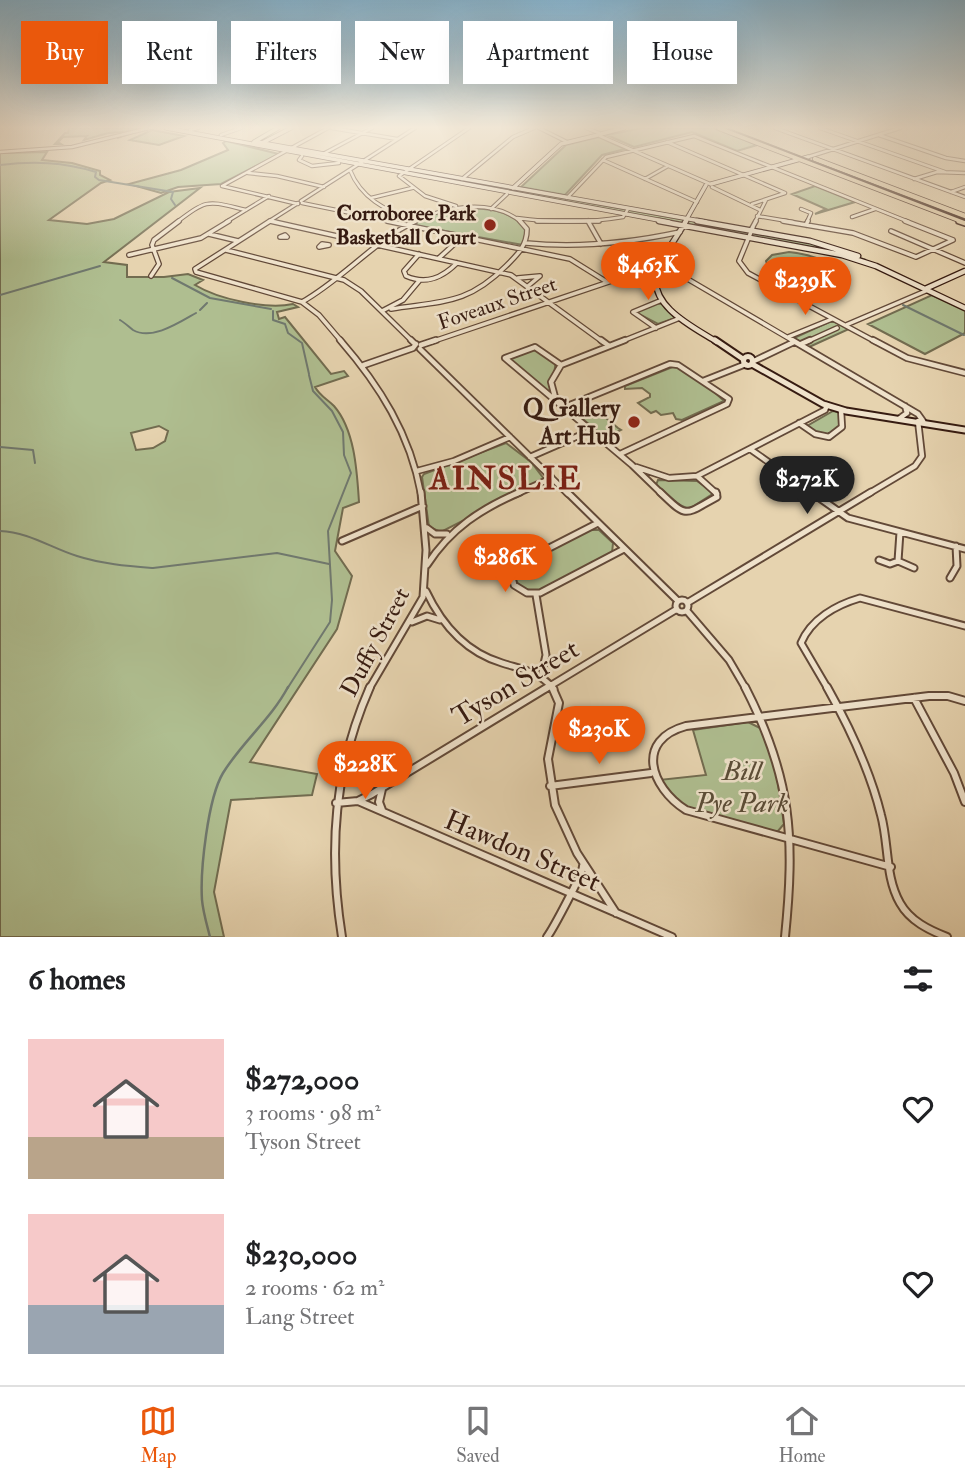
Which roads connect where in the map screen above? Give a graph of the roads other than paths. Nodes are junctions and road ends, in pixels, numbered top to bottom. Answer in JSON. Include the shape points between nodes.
{"nodes":[{"id":1,"x":347,"y":172,"type":"edge"},
{"id":2,"x":350,"y":172,"type":"edge"},
{"id":3,"x":383,"y":172,"type":"edge"},
{"id":4,"x":409,"y":172,"type":"edge"},
{"id":5,"x":428,"y":172,"type":"edge"},
{"id":6,"x":470,"y":172,"type":"edge"},
{"id":7,"x":531,"y":172,"type":"edge"},
{"id":8,"x":593,"y":172,"type":"edge"},
{"id":9,"x":629,"y":172,"type":"edge"},
{"id":10,"x":654,"y":172,"type":"edge"},
{"id":11,"x":681,"y":172,"type":"edge"},
{"id":12,"x":736,"y":172,"type":"edge"},
{"id":13,"x":753,"y":172,"type":"edge"},
{"id":14,"x":788,"y":172,"type":"edge"},
{"id":15,"x":833,"y":172,"type":"edge"},
{"id":16,"x":842,"y":172,"type":"edge"},
{"id":17,"x":894,"y":172,"type":"edge"},
{"id":18,"x":945,"y":172,"type":"joint"},
{"id":19,"x":247,"y":173,"type":"joint"},
{"id":20,"x":965,"y":173,"type":"edge"},
{"id":21,"x":344,"y":174,"type":"junction"},
{"id":22,"x":744,"y":175,"type":"junction"},
{"id":23,"x":403,"y":176,"type":"junction"},
{"id":24,"x":638,"y":176,"type":"junction"},
{"id":25,"x":650,"y":176,"type":"junction"},
{"id":26,"x":338,"y":177,"type":"junction"},
{"id":27,"x":351,"y":177,"type":"junction"},
{"id":28,"x":462,"y":178,"type":"junction"},
{"id":29,"x":645,"y":179,"type":"junction"},
{"id":30,"x":914,"y":179,"type":"junction"},
{"id":31,"x":455,"y":184,"type":"junction"},
{"id":32,"x":712,"y":186,"type":"junction"},
{"id":33,"x":324,"y":187,"type":"junction"},
{"id":34,"x":515,"y":187,"type":"junction"},
{"id":35,"x":965,"y":187,"type":"edge"},
{"id":36,"x":413,"y":188,"type":"junction"},
{"id":37,"x":950,"y":192,"type":"junction"},
{"id":38,"x":507,"y":195,"type":"junction"},
{"id":39,"x":270,"y":196,"type":"junction"},
{"id":40,"x":570,"y":197,"type":"junction"},
{"id":41,"x":965,"y":197,"type":"edge"},
{"id":42,"x":371,"y":198,"type":"junction"},
{"id":43,"x":766,"y":200,"type":"junction"},
{"id":44,"x":300,"y":202,"type":"junction"},
{"id":45,"x":697,"y":202,"type":"junction"},
{"id":46,"x":443,"y":203,"type":"junction"},
{"id":47,"x":563,"y":204,"type":"junction"},
{"id":48,"x":752,"y":204,"type":"junction"},
{"id":49,"x":459,"y":207,"type":"junction"},
{"id":50,"x":447,"y":208,"type":"junction"},
{"id":51,"x":627,"y":208,"type":"junction"},
{"id":52,"x":876,"y":208,"type":"junction"},
{"id":53,"x":491,"y":209,"type":"junction"},
{"id":54,"x":802,"y":209,"type":"dead end"},
{"id":55,"x":247,"y":210,"type":"junction"},
{"id":56,"x":760,"y":210,"type":"junction"},
{"id":57,"x":622,"y":215,"type":"junction"},
{"id":58,"x":757,"y":216,"type":"junction"},
{"id":59,"x":965,"y":216,"type":"edge"},
{"id":60,"x":852,"y":217,"type":"dead end"},
{"id":61,"x":516,"y":218,"type":"junction"},
{"id":62,"x":688,"y":218,"type":"junction"},
{"id":63,"x":412,"y":220,"type":"junction"},
{"id":64,"x":270,"y":221,"type":"junction"},
{"id":65,"x":588,"y":221,"type":"junction"},
{"id":66,"x":965,"y":223,"type":"edge"},
{"id":67,"x":405,"y":224,"type":"junction"},
{"id":68,"x":807,"y":225,"type":"junction"},
{"id":69,"x":298,"y":227,"type":"junction"},
{"id":70,"x":682,"y":229,"type":"junction"},
{"id":71,"x":752,"y":230,"type":"junction"},
{"id":72,"x":891,"y":232,"type":"dead end"},
{"id":73,"x":208,"y":234,"type":"junction"},
{"id":74,"x":286,"y":235,"type":"dead end"},
{"id":75,"x":337,"y":236,"type":"junction"},
{"id":76,"x":463,"y":236,"type":"junction"},
{"id":77,"x":664,"y":236,"type":"junction"},
{"id":78,"x":748,"y":239,"type":"junction"},
{"id":79,"x":239,"y":241,"type":"junction"},
{"id":80,"x":675,"y":241,"type":"junction"},
{"id":81,"x":526,"y":243,"type":"junction"},
{"id":82,"x":326,"y":244,"type":"dead end"},
{"id":83,"x":601,"y":244,"type":"junction"},
{"id":84,"x":379,"y":245,"type":"junction"},
{"id":85,"x":523,"y":248,"type":"junction"},
{"id":86,"x":933,"y":249,"type":"junction"},
{"id":87,"x":153,"y":250,"type":"junction"},
{"id":88,"x":225,"y":250,"type":"junction"},
{"id":89,"x":419,"y":254,"type":"junction"},
{"id":90,"x":129,"y":255,"type":"dead end"},
{"id":91,"x":439,"y":258,"type":"junction"},
{"id":92,"x":457,"y":262,"type":"junction"},
{"id":93,"x":965,"y":263,"type":"edge"},
{"id":94,"x":662,"y":264,"type":"junction"},
{"id":95,"x":507,"y":265,"type":"junction"},
{"id":96,"x":673,"y":270,"type":"junction"},
{"id":97,"x":640,"y":271,"type":"junction"},
{"id":98,"x":965,"y":271,"type":"edge"},
{"id":99,"x":501,"y":272,"type":"junction"},
{"id":100,"x":656,"y":275,"type":"junction"},
{"id":101,"x":151,"y":276,"type":"dead end"},
{"id":102,"x":956,"y":276,"type":"junction"},
{"id":103,"x":515,"y":277,"type":"junction"},
{"id":104,"x":339,"y":278,"type":"junction"},
{"id":105,"x":419,"y":281,"type":"junction"},
{"id":106,"x":607,"y":282,"type":"junction"},
{"id":107,"x":915,"y":282,"type":"junction"},
{"id":108,"x":936,"y":284,"type":"junction"},
{"id":109,"x":527,"y":286,"type":"junction"},
{"id":110,"x":928,"y":289,"type":"junction"},
{"id":111,"x":662,"y":300,"type":"junction"},
{"id":112,"x":302,"y":302,"type":"junction"},
{"id":113,"x":402,"y":302,"type":"junction"},
{"id":114,"x":549,"y":302,"type":"junction"},
{"id":115,"x":965,"y":306,"type":"edge"},
{"id":116,"x":407,"y":307,"type":"junction"},
{"id":117,"x":391,"y":309,"type":"junction"},
{"id":118,"x":381,"y":312,"type":"junction"},
{"id":119,"x":680,"y":318,"type":"junction"},
{"id":120,"x":832,"y":318,"type":"junction"},
{"id":121,"x":846,"y":326,"type":"junction"},
{"id":122,"x":656,"y":328,"type":"junction"},
{"id":123,"x":837,"y":328,"type":"dead end"},
{"id":124,"x":788,"y":337,"type":"junction"},
{"id":125,"x":795,"y":341,"type":"junction"},
{"id":126,"x":801,"y":345,"type":"junction"},
{"id":127,"x":414,"y":346,"type":"junction"},
{"id":128,"x":609,"y":346,"type":"junction"},
{"id":129,"x":421,"y":347,"type":"junction"},
{"id":130,"x":749,"y":361,"type":"junction"},
{"id":131,"x":363,"y":365,"type":"junction"},
{"id":132,"x":561,"y":365,"type":"junction"},
{"id":133,"x":965,"y":373,"type":"edge"},
{"id":134,"x":703,"y":381,"type":"junction"},
{"id":135,"x":551,"y":385,"type":"junction"},
{"id":136,"x":536,"y":387,"type":"junction"},
{"id":137,"x":558,"y":401,"type":"junction"},
{"id":138,"x":827,"y":405,"type":"junction"},
{"id":139,"x":905,"y":405,"type":"junction"},
{"id":140,"x":565,"y":407,"type":"junction"},
{"id":141,"x":841,"y":410,"type":"junction"},
{"id":142,"x":900,"y":418,"type":"junction"},
{"id":143,"x":920,"y":421,"type":"junction"},
{"id":144,"x":799,"y":423,"type":"junction"},
{"id":145,"x":592,"y":430,"type":"junction"},
{"id":146,"x":965,"y":430,"type":"edge"},
{"id":147,"x":510,"y":437,"type":"junction"},
{"id":148,"x":750,"y":449,"type":"junction"},
{"id":149,"x":620,"y":454,"type":"junction"},
{"id":150,"x":530,"y":457,"type":"junction"},
{"id":151,"x":632,"y":465,"type":"junction"},
{"id":152,"x":417,"y":471,"type":"junction"},
{"id":153,"x":657,"y":476,"type":"junction"},
{"id":154,"x":697,"y":476,"type":"junction"},
{"id":155,"x":552,"y":478,"type":"junction"},
{"id":156,"x":649,"y":484,"type":"junction"},
{"id":157,"x":423,"y":506,"type":"junction"},
{"id":158,"x":838,"y":512,"type":"junction"},
{"id":159,"x":597,"y":523,"type":"junction"},
{"id":160,"x":426,"y":528,"type":"junction"},
{"id":161,"x":900,"y":532,"type":"junction"},
{"id":162,"x":447,"y":534,"type":"junction"},
{"id":163,"x":342,"y":541,"type":"dead end"},
{"id":164,"x":956,"y":546,"type":"junction"},
{"id":165,"x":624,"y":549,"type":"junction"},
{"id":166,"x":965,"y":549,"type":"edge"},
{"id":167,"x":879,"y":560,"type":"dead end"},
{"id":168,"x":898,"y":561,"type":"junction"},
{"id":169,"x":426,"y":566,"type":"junction"},
{"id":170,"x":914,"y":569,"type":"dead end"},
{"id":171,"x":950,"y":578,"type":"dead end"},
{"id":172,"x":426,"y":590,"type":"junction"},
{"id":173,"x":536,"y":595,"type":"junction"},
{"id":174,"x":678,"y":601,"type":"junction"},
{"id":175,"x":687,"y":607,"type":"junction"},
{"id":176,"x":677,"y":610,"type":"junction"},
{"id":177,"x":440,"y":620,"type":"junction"},
{"id":178,"x":412,"y":622,"type":"junction"},
{"id":179,"x":965,"y":626,"type":"edge"},
{"id":180,"x":542,"y":673,"type":"junction"},
{"id":181,"x":551,"y":685,"type":"junction"},
{"id":182,"x":914,"y":698,"type":"junction"},
{"id":183,"x":965,"y":701,"type":"edge"},
{"id":184,"x":840,"y":707,"type":"junction"},
{"id":185,"x":763,"y":716,"type":"junction"},
{"id":186,"x":652,"y":774,"type":"junction"},
{"id":187,"x":550,"y":786,"type":"junction"},
{"id":188,"x":382,"y":788,"type":"junction"},
{"id":189,"x":358,"y":801,"type":"junction"},
{"id":190,"x":965,"y":802,"type":"edge"},
{"id":191,"x":336,"y":803,"type":"junction"},
{"id":192,"x":383,"y":812,"type":"junction"},
{"id":193,"x":791,"y":840,"type":"junction"},
{"id":194,"x":582,"y":861,"type":"junction"},
{"id":195,"x":891,"y":867,"type":"junction"},
{"id":196,"x":569,"y":892,"type":"junction"},
{"id":197,"x":616,"y":913,"type":"junction"},
{"id":198,"x":342,"y":937,"type":"edge"},
{"id":199,"x":547,"y":937,"type":"edge"},
{"id":200,"x":672,"y":937,"type":"edge"},
{"id":201,"x":785,"y":937,"type":"edge"},
{"id":202,"x":947,"y":937,"type":"edge"}],
"edges":[{"from":1,"to":21,"type":"street"},
{"from":2,"to":27,"type":"street"},
{"from":3,"to":23,"type":"main road"},
{"from":4,"to":23,"type":"street"},
{"from":5,"to":28,"type":"main road"},
{"from":6,"to":28,"type":"street"},
{"from":7,"to":34,"type":"main road"},
{"from":8,"to":40,"type":"street"},
{"from":9,"to":24,"type":"street"},
{"from":10,"to":25,"type":"street"},
{"from":11,"to":32,"type":"street"},
{"from":12,"to":22,"type":"street"},
{"from":13,"to":22,"type":"main road"},
{"from":14,"to":52,"type":"street"},
{"from":15,"to":66,"type":"highway"},
{"from":16,"to":59,"type":"highway"},
{"from":17,"to":30,"type":"street"},
{"from":18,"to":20,"type":"street"},
{"from":18,"to":30,"type":"street"},
{"from":19,"to":33,"type":"street"},
{"from":19,"to":39,"type":"street","via":[[222,187]]},
{"from":21,"to":26,"type":"street"},
{"from":21,"to":27,"type":"street"},
{"from":22,"to":32,"type":"main road"},
{"from":22,"to":43,"type":"street","via":[[785,193]]},
{"from":23,"to":31,"type":"main road"},
{"from":23,"to":36,"type":"street"},
{"from":24,"to":25,"type":"street"},
{"from":24,"to":29,"type":"street"},
{"from":25,"to":29,"type":"street"},
{"from":26,"to":27,"type":"street"},
{"from":26,"to":33,"type":"street"},
{"from":27,"to":42,"type":"street"},
{"from":28,"to":31,"type":"street"},
{"from":28,"to":34,"type":"main road"},
{"from":29,"to":45,"type":"street"},
{"from":30,"to":37,"type":"street"},
{"from":31,"to":38,"type":"main road"},
{"from":32,"to":45,"type":"main road"},
{"from":32,"to":48,"type":"street"},
{"from":33,"to":44,"type":"street"},
{"from":34,"to":38,"type":"main road"},
{"from":34,"to":40,"type":"main road"},
{"from":35,"to":37,"type":"street"},
{"from":36,"to":42,"type":"street"},
{"from":36,"to":46,"type":"street"},
{"from":37,"to":41,"type":"street"},
{"from":38,"to":47,"type":"main road"},
{"from":38,"to":53,"type":"street"},
{"from":39,"to":44,"type":"street"},
{"from":39,"to":55,"type":"street"},
{"from":40,"to":47,"type":"street"},
{"from":40,"to":51,"type":"main road"},
{"from":42,"to":63,"type":"street"},
{"from":43,"to":48,"type":"street"},
{"from":43,"to":56,"type":"street"},
{"from":44,"to":64,"type":"street"},
{"from":44,"to":67,"type":"street"},
{"from":45,"to":62,"type":"main road"},
{"from":46,"to":49,"type":"street"},
{"from":46,"to":50,"type":"street"},
{"from":47,"to":57,"type":"main road"},
{"from":48,"to":56,"type":"street"},
{"from":49,"to":50,"type":"street"},
{"from":49,"to":53,"type":"street"},
{"from":50,"to":63,"type":"street"},
{"from":51,"to":57,"type":"street"},
{"from":51,"to":62,"type":"main road"},
{"from":52,"to":60,"type":"street"},
{"from":52,"to":86,"type":"street","via":[[953,240]]},
{"from":53,"to":61,"type":"street"},
{"from":54,"to":68,"type":"street","via":[[811,213]]},
{"from":55,"to":73,"type":"street"},
{"from":55,"to":87,"type":"street","via":[[202,204],[155,240]]},
{"from":56,"to":58,"type":"street"},
{"from":57,"to":65,"type":"street"},
{"from":57,"to":70,"type":"main road"},
{"from":58,"to":68,"type":"street"},
{"from":58,"to":71,"type":"street"},
{"from":61,"to":65,"type":"street"},
{"from":61,"to":81,"type":"street","via":[[527,229]]},
{"from":62,"to":70,"type":"main road"},
{"from":62,"to":71,"type":"main road"},
{"from":63,"to":67,"type":"street"},
{"from":64,"to":69,"type":"street"},
{"from":64,"to":79,"type":"street"},
{"from":65,"to":83,"type":"street"},
{"from":67,"to":76,"type":"street"},
{"from":67,"to":84,"type":"street"},
{"from":68,"to":86,"type":"street","via":[[853,233],[909,257]]},
{"from":69,"to":74,"type":"street"},
{"from":69,"to":75,"type":"street"},
{"from":70,"to":77,"type":"street"},
{"from":70,"to":78,"type":"main road"},
{"from":70,"to":80,"type":"main road"},
{"from":71,"to":78,"type":"street"},
{"from":71,"to":107,"type":"main road","via":[[837,248]]},
{"from":72,"to":86,"type":"street"},
{"from":73,"to":79,"type":"street"},
{"from":73,"to":87,"type":"street"},
{"from":75,"to":82,"type":"street"},
{"from":75,"to":84,"type":"street"},
{"from":76,"to":85,"type":"street"},
{"from":76,"to":91,"type":"street"},
{"from":77,"to":80,"type":"street"},
{"from":77,"to":83,"type":"street"},
{"from":78,"to":110,"type":"main road","via":[[855,258]]},
{"from":78,"to":120,"type":"street","via":[[739,259],[743,269]]},
{"from":79,"to":88,"type":"street"},
{"from":80,"to":94,"type":"main road"},
{"from":81,"to":83,"type":"street"},
{"from":81,"to":85,"type":"street"},
{"from":84,"to":89,"type":"street"},
{"from":84,"to":104,"type":"street"},
{"from":85,"to":95,"type":"street"},
{"from":85,"to":106,"type":"street","via":[[570,259]]},
{"from":86,"to":93,"type":"street"},
{"from":87,"to":90,"type":"street"},
{"from":87,"to":101,"type":"street","via":[[159,264]]},
{"from":88,"to":104,"type":"street"},
{"from":88,"to":112,"type":"street","name":"Duffy Street","via":[[196,272]]},
{"from":89,"to":91,"type":"street"},
{"from":89,"to":105,"type":"street","via":[[404,271]]},
{"from":91,"to":92,"type":"street"},
{"from":92,"to":99,"type":"street"},
{"from":92,"to":105,"type":"street","via":[[441,278]]},
{"from":94,"to":96,"type":"street"},
{"from":94,"to":97,"type":"street","name":"Foveaux Street"},
{"from":94,"to":100,"type":"main road"},
{"from":95,"to":99,"type":"street"},
{"from":95,"to":103,"type":"street"},
{"from":96,"to":100,"type":"street"},
{"from":96,"to":124,"type":"street"},
{"from":97,"to":100,"type":"street"},
{"from":97,"to":106,"type":"street","name":"Foveaux Street"},
{"from":98,"to":102,"type":"main road"},
{"from":99,"to":103,"type":"street"},
{"from":99,"to":116,"type":"street","via":[[485,288],[464,298]]},
{"from":100,"to":111,"type":"main road"},
{"from":102,"to":108,"type":"main road"},
{"from":102,"to":110,"type":"main road"},
{"from":103,"to":109,"type":"street"},
{"from":103,"to":109,"type":"street","via":[[541,278]]},
{"from":104,"to":112,"type":"street"},
{"from":104,"to":118,"type":"street"},
{"from":105,"to":113,"type":"street"},
{"from":106,"to":114,"type":"street","name":"Foveaux Street"},
{"from":107,"to":108,"type":"main road"},
{"from":107,"to":110,"type":"main road"},
{"from":108,"to":110,"type":"main road"},
{"from":109,"to":114,"type":"street"},
{"from":110,"to":115,"type":"main road"},
{"from":110,"to":121,"type":"street"},
{"from":111,"to":119,"type":"main road"},
{"from":111,"to":122,"type":"street","via":[[632,312]]},
{"from":112,"to":131,"type":"street","name":"Duffy Street"},
{"from":113,"to":116,"type":"street"},
{"from":113,"to":117,"type":"street"},
{"from":114,"to":128,"type":"street"},
{"from":114,"to":129,"type":"street","name":"Foveaux Street"},
{"from":116,"to":117,"type":"street"},
{"from":117,"to":118,"type":"street"},
{"from":118,"to":127,"type":"street"},
{"from":119,"to":122,"type":"street"},
{"from":119,"to":130,"type":"main road"},
{"from":120,"to":121,"type":"street"},
{"from":120,"to":124,"type":"street"},
{"from":121,"to":133,"type":"street","via":[[914,361]]},
{"from":122,"to":128,"type":"street"},
{"from":123,"to":126,"type":"street"},
{"from":124,"to":125,"type":"street"},
{"from":125,"to":126,"type":"street"},
{"from":125,"to":130,"type":"street"},
{"from":126,"to":139,"type":"street"},
{"from":127,"to":129,"type":"street"},
{"from":127,"to":131,"type":"street","name":"Foveaux Street"},
{"from":128,"to":132,"type":"street"},
{"from":129,"to":147,"type":"street"},
{"from":130,"to":134,"type":"street"},
{"from":130,"to":138,"type":"main road"},
{"from":131,"to":152,"type":"street","name":"Duffy Street","via":[[398,417]]},
{"from":132,"to":135,"type":"street"},
{"from":132,"to":136,"type":"street","via":[[535,347],[505,358]]},
{"from":134,"to":140,"type":"street","via":[[670,364]]},
{"from":134,"to":149,"type":"street","via":[[729,399],[727,404]]},
{"from":135,"to":136,"type":"street"},
{"from":135,"to":137,"type":"street"},
{"from":136,"to":137,"type":"street"},
{"from":137,"to":140,"type":"street"},
{"from":138,"to":141,"type":"main road"},
{"from":138,"to":144,"type":"street"},
{"from":139,"to":142,"type":"street","via":[[907,414]]},
{"from":139,"to":143,"type":"street"},
{"from":140,"to":145,"type":"street"},
{"from":141,"to":142,"type":"main road"},
{"from":141,"to":144,"type":"street","via":[[842,427],[829,436],[815,434]]},
{"from":142,"to":143,"type":"main road"},
{"from":143,"to":146,"type":"main road"},
{"from":143,"to":158,"type":"street","via":[[920,461]]},
{"from":144,"to":148,"type":"street"},
{"from":145,"to":149,"type":"street"},
{"from":145,"to":150,"type":"street"},
{"from":147,"to":150,"type":"street"},
{"from":147,"to":152,"type":"street"},
{"from":148,"to":154,"type":"street"},
{"from":148,"to":158,"type":"street"},
{"from":149,"to":151,"type":"street"},
{"from":150,"to":155,"type":"street"},
{"from":151,"to":153,"type":"street"},
{"from":151,"to":156,"type":"street"},
{"from":152,"to":157,"type":"street","name":"Duffy Street"},
{"from":153,"to":154,"type":"street"},
{"from":153,"to":156,"type":"street"},
{"from":154,"to":156,"type":"street","via":[[717,497],[688,513]]},
{"from":155,"to":159,"type":"street"},
{"from":155,"to":162,"type":"street","via":[[469,517]]},
{"from":157,"to":160,"type":"street","name":"Duffy Street"},
{"from":157,"to":163,"type":"street"},
{"from":158,"to":161,"type":"street"},
{"from":158,"to":175,"type":"street"},
{"from":159,"to":165,"type":"street"},
{"from":159,"to":173,"type":"street","via":[[514,567],[514,585]]},
{"from":160,"to":162,"type":"street"},
{"from":160,"to":169,"type":"street","name":"Duffy Street"},
{"from":161,"to":164,"type":"street"},
{"from":161,"to":168,"type":"street"},
{"from":162,"to":169,"type":"street"},
{"from":164,"to":166,"type":"street"},
{"from":164,"to":171,"type":"street","via":[[957,566]]},
{"from":165,"to":173,"type":"street"},
{"from":165,"to":174,"type":"street"},
{"from":167,"to":168,"type":"street"},
{"from":168,"to":170,"type":"street"},
{"from":169,"to":172,"type":"street","name":"Duffy Street"},
{"from":172,"to":177,"type":"street"},
{"from":172,"to":178,"type":"street","name":"Duffy Street"},
{"from":173,"to":180,"type":"street","via":[[545,655]]},
{"from":174,"to":175,"type":"street"},
{"from":174,"to":176,"type":"street"},
{"from":175,"to":176,"type":"street"},
{"from":175,"to":185,"type":"street","via":[[737,671]]},
{"from":176,"to":181,"type":"street","name":"Tyson Street"},
{"from":177,"to":178,"type":"street","via":[[427,616]]},
{"from":177,"to":180,"type":"street","via":[[459,641],[484,657]]},
{"from":178,"to":191,"type":"street","name":"Duffy Street","via":[[364,700],[347,748]]},
{"from":179,"to":184,"type":"street","via":[[871,600],[850,600],[808,628],[801,643]]},
{"from":180,"to":181,"type":"street"},
{"from":181,"to":187,"type":"street","via":[[559,699],[548,754]]},
{"from":181,"to":188,"type":"street","name":"Tyson Street"},
{"from":182,"to":183,"type":"street","via":[[948,696]]},
{"from":182,"to":184,"type":"street"},
{"from":182,"to":190,"type":"street"},
{"from":184,"to":185,"type":"street"},
{"from":184,"to":195,"type":"street","via":[[864,757]]},
{"from":185,"to":186,"type":"street","via":[[670,731],[659,742]]},
{"from":185,"to":193,"type":"street","via":[[779,767]]},
{"from":186,"to":187,"type":"street"},
{"from":186,"to":193,"type":"street","via":[[667,798],[681,809]]},
{"from":187,"to":194,"type":"street","via":[[561,822]]},
{"from":188,"to":189,"type":"street","name":"Tyson Street"},
{"from":188,"to":192,"type":"street","via":[[379,802]]},
{"from":189,"to":191,"type":"street","name":"Tyson Street"},
{"from":189,"to":192,"type":"street","name":"Hawdon Street"},
{"from":191,"to":198,"type":"street","name":"Duffy Street","via":[[332,858]]},
{"from":192,"to":196,"type":"street","name":"Hawdon Street"},
{"from":193,"to":195,"type":"street"},
{"from":193,"to":201,"type":"street"},
{"from":194,"to":196,"type":"street","via":[[581,880]]},
{"from":194,"to":197,"type":"street"},
{"from":195,"to":202,"type":"street","via":[[905,910],[926,929]]},
{"from":196,"to":197,"type":"street","name":"Hawdon Street"},
{"from":196,"to":199,"type":"street","via":[[558,923]]},
{"from":197,"to":200,"type":"street","name":"Hawdon Street"}]}
